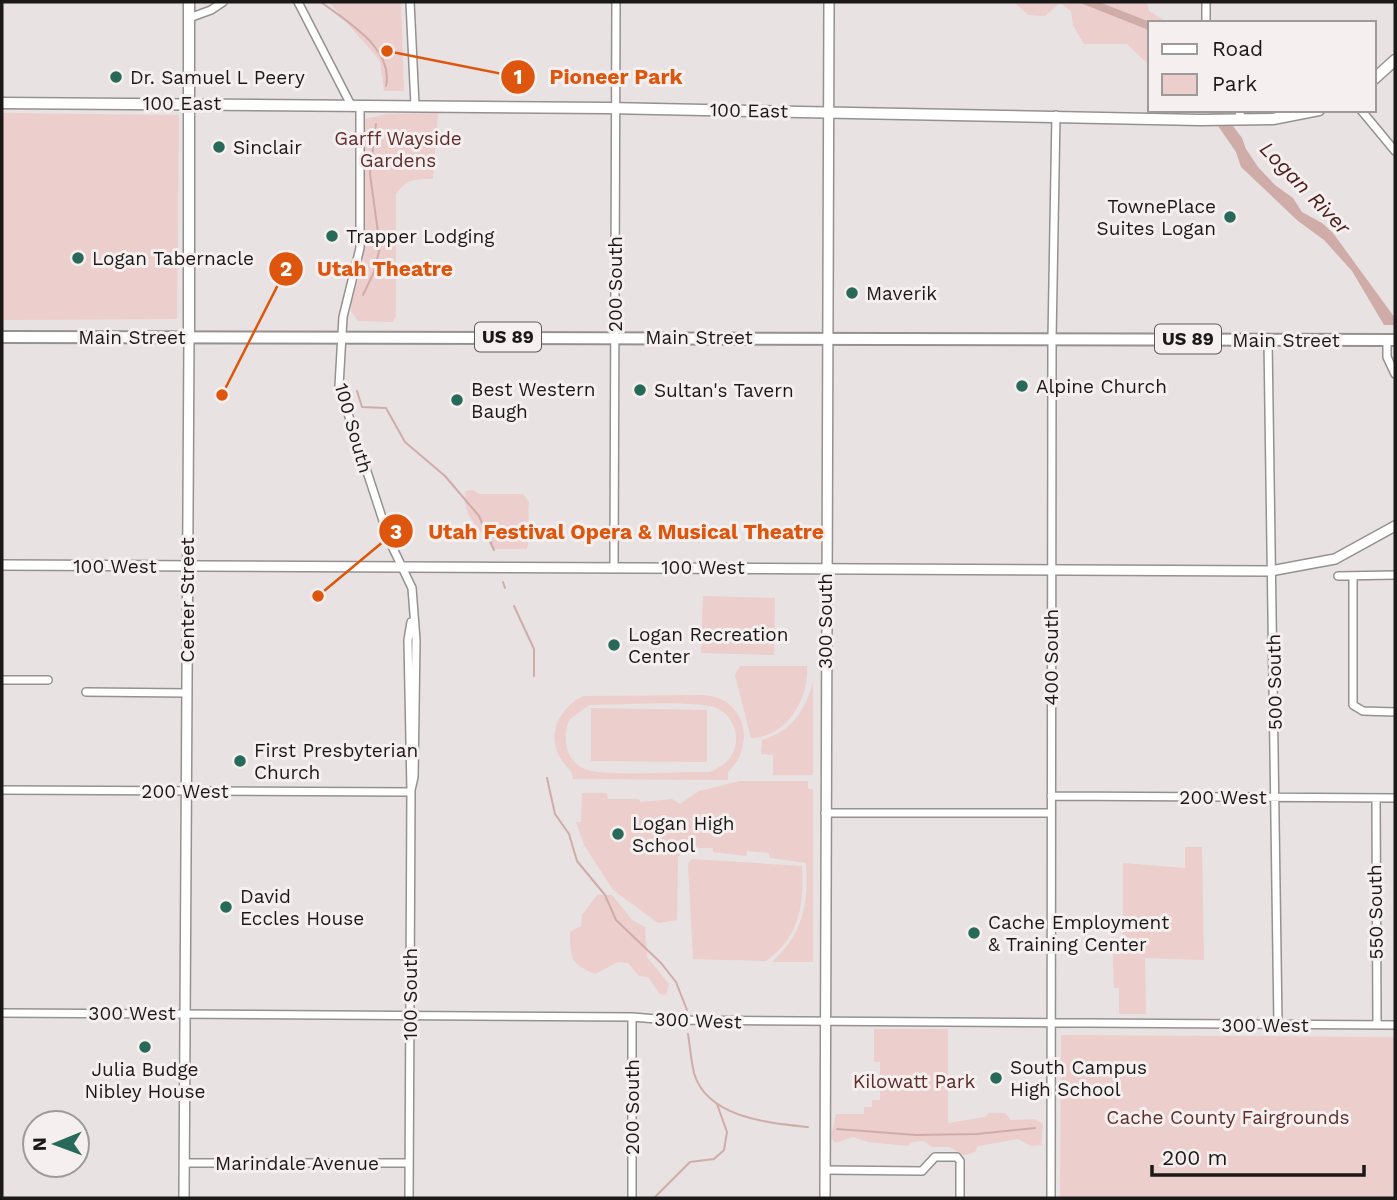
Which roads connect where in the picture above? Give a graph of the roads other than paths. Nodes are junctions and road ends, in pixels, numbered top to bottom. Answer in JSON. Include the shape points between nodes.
{"nodes":[{"id":1,"x":189,"y":2,"type":"edge"},
{"id":2,"x":223,"y":2,"type":"edge"},
{"id":3,"x":298,"y":2,"type":"edge"},
{"id":4,"x":410,"y":2,"type":"edge"},
{"id":5,"x":616,"y":2,"type":"edge"},
{"id":6,"x":829,"y":2,"type":"edge"},
{"id":7,"x":1206,"y":2,"type":"edge"},
{"id":8,"x":189,"y":18,"type":"junction"},
{"id":9,"x":1206,"y":21,"type":"edge"},
{"id":10,"x":1395,"y":60,"type":"edge"},
{"id":11,"x":1376,"y":77,"type":"edge"},
{"id":12,"x":2,"y":103,"type":"edge"},
{"id":13,"x":189,"y":103,"type":"junction"},
{"id":14,"x":360,"y":105,"type":"junction"},
{"id":15,"x":411,"y":105,"type":"junction"},
{"id":16,"x":616,"y":108,"type":"junction"},
{"id":17,"x":829,"y":112,"type":"junction"},
{"id":18,"x":1310,"y":112,"type":"edge"},
{"id":19,"x":1362,"y":112,"type":"edge"},
{"id":20,"x":1056,"y":115,"type":"junction"},
{"id":21,"x":1241,"y":115,"type":"edge"},
{"id":22,"x":1395,"y":151,"type":"edge"},
{"id":23,"x":2,"y":337,"type":"edge"},
{"id":24,"x":189,"y":337,"type":"junction"},
{"id":25,"x":340,"y":337,"type":"junction"},
{"id":26,"x":615,"y":338,"type":"junction"},
{"id":27,"x":828,"y":338,"type":"junction"},
{"id":28,"x":1052,"y":338,"type":"junction"},
{"id":29,"x":1268,"y":340,"type":"junction"},
{"id":30,"x":1391,"y":340,"type":"edge"},
{"id":31,"x":1395,"y":374,"type":"edge"},
{"id":32,"x":1395,"y":526,"type":"edge"},
{"id":33,"x":2,"y":565,"type":"edge"},
{"id":34,"x":188,"y":566,"type":"junction"},
{"id":35,"x":403,"y":566,"type":"junction"},
{"id":36,"x":614,"y":567,"type":"junction"},
{"id":37,"x":825,"y":568,"type":"junction"},
{"id":38,"x":1051,"y":569,"type":"junction"},
{"id":39,"x":1270,"y":571,"type":"junction"},
{"id":40,"x":1395,"y":575,"type":"edge"},
{"id":41,"x":1338,"y":576,"type":"dead end"},
{"id":42,"x":1353,"y":576,"type":"junction"},
{"id":43,"x":2,"y":680,"type":"edge"},
{"id":44,"x":48,"y":680,"type":"dead end"},
{"id":45,"x":86,"y":692,"type":"dead end"},
{"id":46,"x":187,"y":693,"type":"junction"},
{"id":47,"x":1395,"y":712,"type":"edge"},
{"id":48,"x":2,"y":790,"type":"edge"},
{"id":49,"x":186,"y":791,"type":"junction"},
{"id":50,"x":411,"y":791,"type":"junction"},
{"id":51,"x":1051,"y":796,"type":"junction"},
{"id":52,"x":1276,"y":797,"type":"junction"},
{"id":53,"x":1376,"y":798,"type":"junction"},
{"id":54,"x":1395,"y":798,"type":"edge"},
{"id":55,"x":825,"y":813,"type":"junction"},
{"id":56,"x":1051,"y":813,"type":"junction"},
{"id":57,"x":2,"y":1013,"type":"edge"},
{"id":58,"x":185,"y":1013,"type":"junction"},
{"id":59,"x":410,"y":1016,"type":"junction"},
{"id":60,"x":632,"y":1017,"type":"junction"},
{"id":61,"x":825,"y":1023,"type":"junction"},
{"id":62,"x":1051,"y":1025,"type":"junction"},
{"id":63,"x":1278,"y":1025,"type":"junction"},
{"id":64,"x":1377,"y":1025,"type":"junction"},
{"id":65,"x":1395,"y":1026,"type":"edge"},
{"id":66,"x":184,"y":1163,"type":"junction"},
{"id":67,"x":409,"y":1163,"type":"junction"},
{"id":68,"x":825,"y":1170,"type":"junction"},
{"id":69,"x":184,"y":1198,"type":"edge"},
{"id":70,"x":409,"y":1198,"type":"edge"},
{"id":71,"x":632,"y":1198,"type":"edge"},
{"id":72,"x":825,"y":1198,"type":"edge"},
{"id":73,"x":960,"y":1198,"type":"edge"},
{"id":74,"x":1051,"y":1198,"type":"edge"}],
"edges":[{"from":1,"to":8,"type":"main road","name":"Center Street"},
{"from":2,"to":8,"type":"street"},
{"from":3,"to":14,"type":"street"},
{"from":4,"to":15,"type":"street"},
{"from":5,"to":16,"type":"street","name":"200 South"},
{"from":6,"to":17,"type":"street","name":"300 South"},
{"from":7,"to":9,"type":"street"},
{"from":8,"to":13,"type":"main road","name":"Center Street"},
{"from":10,"to":11,"type":"main road"},
{"from":12,"to":13,"type":"main road","name":"100 East"},
{"from":13,"to":14,"type":"main road","name":"100 East"},
{"from":13,"to":24,"type":"main road","name":"Center Street"},
{"from":14,"to":15,"type":"main road","name":"100 East"},
{"from":14,"to":25,"type":"street","name":"100 South","via":[[360,248]]},
{"from":15,"to":16,"type":"main road","name":"100 East"},
{"from":16,"to":17,"type":"main road","name":"100 East"},
{"from":16,"to":26,"type":"street","name":"200 South"},
{"from":17,"to":20,"type":"main road","name":"100 East"},
{"from":17,"to":27,"type":"street","name":"300 South"},
{"from":18,"to":21,"type":"main road","name":"100 East","via":[[1273,120]]},
{"from":19,"to":22,"type":"street"},
{"from":20,"to":21,"type":"main road","name":"100 East","via":[[1201,120]]},
{"from":20,"to":28,"type":"street","name":"400 South"},
{"from":23,"to":24,"type":"highway","name":"Main Street","number":"US 89"},
{"from":24,"to":25,"type":"highway","name":"Main Street","number":"US 89"},
{"from":24,"to":34,"type":"street","name":"Center Street"},
{"from":25,"to":26,"type":"highway","name":"Main Street","number":"US 89"},
{"from":25,"to":35,"type":"street","name":"100 South","via":[[342,397],[390,541]]},
{"from":26,"to":27,"type":"highway","name":"Main Street","number":"US 89"},
{"from":26,"to":36,"type":"street","name":"200 South"},
{"from":27,"to":28,"type":"highway","name":"Main Street","number":"US 89"},
{"from":27,"to":37,"type":"street","name":"300 South"},
{"from":28,"to":29,"type":"highway","name":"Main Street","number":"US 89"},
{"from":28,"to":38,"type":"street","name":"400 South"},
{"from":29,"to":30,"type":"highway","name":"Main Street","number":"US 89"},
{"from":29,"to":39,"type":"street","name":"500 South"},
{"from":30,"to":31,"type":"street","via":[[1390,366]]},
{"from":32,"to":39,"type":"street","name":"100 West","via":[[1335,559]]},
{"from":33,"to":34,"type":"street","name":"100 West"},
{"from":34,"to":35,"type":"street","name":"100 West"},
{"from":34,"to":46,"type":"street","name":"Center Street"},
{"from":35,"to":36,"type":"street","name":"100 West"},
{"from":35,"to":50,"type":"street","name":"100 South","via":[[412,588],[408,640]]},
{"from":36,"to":37,"type":"street","name":"100 West"},
{"from":37,"to":38,"type":"street","name":"100 West"},
{"from":37,"to":55,"type":"street","name":"300 South"},
{"from":38,"to":39,"type":"street","name":"100 West"},
{"from":38,"to":51,"type":"street","name":"400 South"},
{"from":39,"to":52,"type":"street","name":"500 South"},
{"from":40,"to":42,"type":"street"},
{"from":41,"to":42,"type":"street"},
{"from":42,"to":47,"type":"street","via":[[1353,705],[1363,711]]},
{"from":43,"to":44,"type":"street"},
{"from":45,"to":46,"type":"street"},
{"from":46,"to":49,"type":"street","name":"Center Street"},
{"from":48,"to":49,"type":"street","name":"200 West"},
{"from":49,"to":50,"type":"street","name":"200 West"},
{"from":49,"to":58,"type":"street","name":"Center Street"},
{"from":50,"to":59,"type":"street","name":"100 South"},
{"from":51,"to":52,"type":"street","name":"200 West"},
{"from":51,"to":56,"type":"street","name":"400 South"},
{"from":52,"to":53,"type":"street","name":"200 West"},
{"from":52,"to":63,"type":"street","name":"500 South"},
{"from":53,"to":54,"type":"street","name":"200 West"},
{"from":53,"to":64,"type":"street","name":"550 South"},
{"from":55,"to":56,"type":"street"},
{"from":55,"to":61,"type":"street","name":"300 South"},
{"from":56,"to":62,"type":"street","name":"400 South"},
{"from":57,"to":58,"type":"street","name":"300 West"},
{"from":58,"to":59,"type":"street","name":"300 West"},
{"from":58,"to":66,"type":"street","name":"Center Street"},
{"from":59,"to":60,"type":"street","name":"300 West"},
{"from":59,"to":67,"type":"street","name":"100 South"},
{"from":60,"to":61,"type":"street","name":"300 West"},
{"from":60,"to":71,"type":"street","name":"200 South"},
{"from":61,"to":62,"type":"street","name":"300 West"},
{"from":61,"to":68,"type":"street","name":"300 South"},
{"from":62,"to":63,"type":"street","name":"300 West"},
{"from":62,"to":74,"type":"street","name":"400 South"},
{"from":63,"to":64,"type":"street","name":"300 West"},
{"from":64,"to":65,"type":"street","name":"300 West"},
{"from":66,"to":67,"type":"street","name":"Marindale Avenue"},
{"from":66,"to":69,"type":"street","name":"Center Street"},
{"from":67,"to":70,"type":"street","name":"100 South"},
{"from":68,"to":72,"type":"street","name":"300 South"},
{"from":68,"to":73,"type":"street","via":[[922,1171],[935,1157],[957,1157]]}]}
